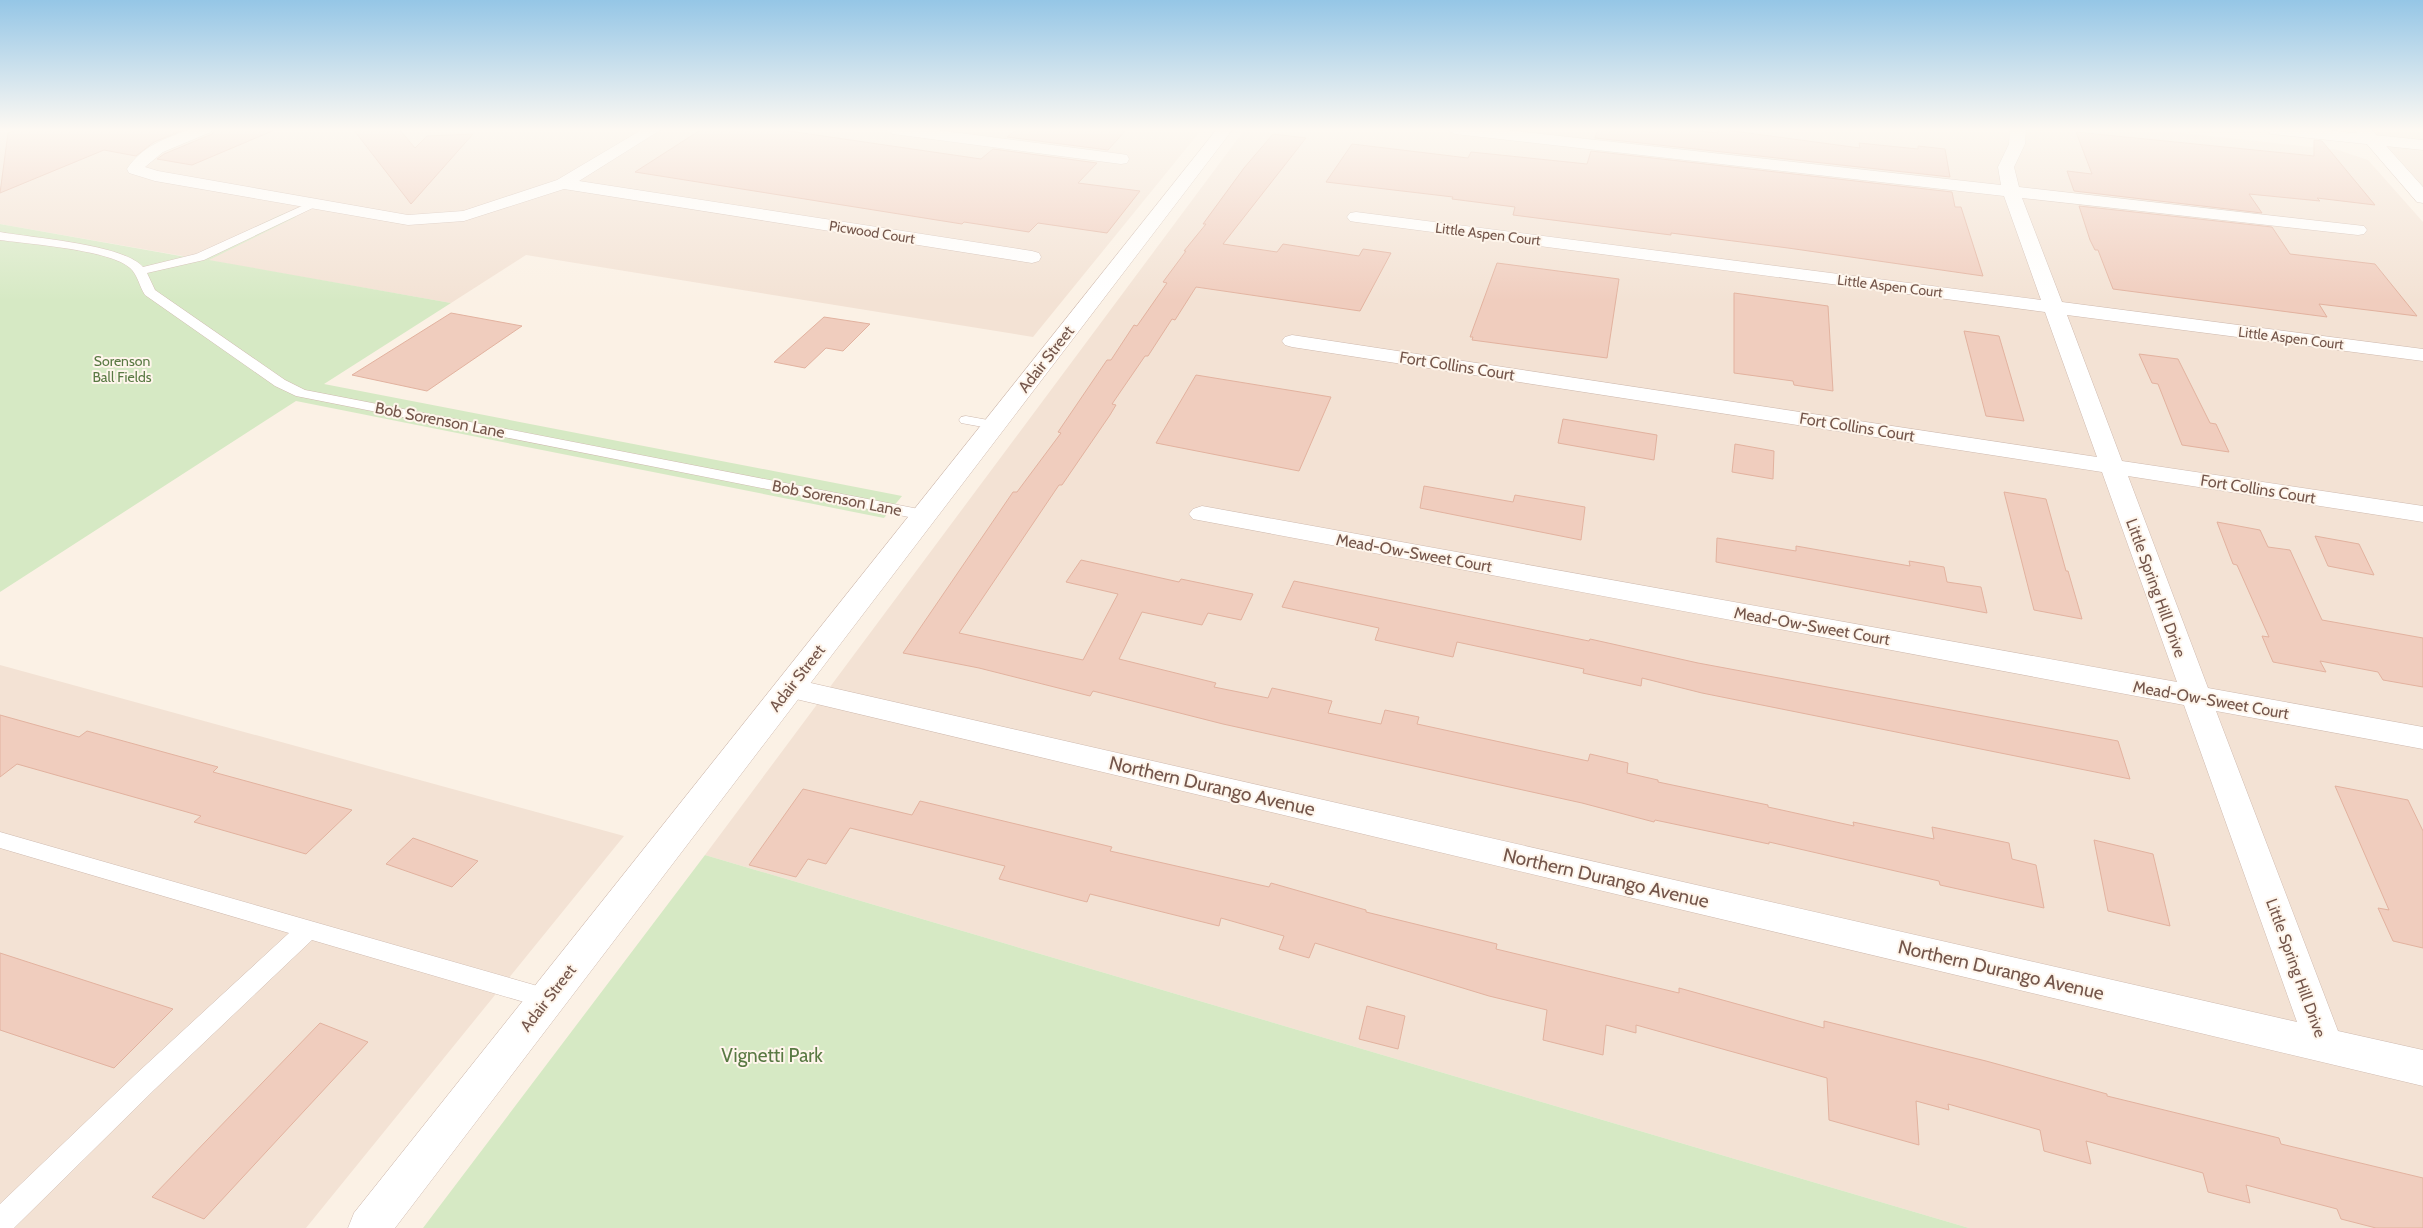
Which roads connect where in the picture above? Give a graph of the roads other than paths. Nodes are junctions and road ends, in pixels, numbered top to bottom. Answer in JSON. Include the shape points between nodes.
{"nodes":[{"id":1,"x":213,"y":186,"type":"edge"},
{"id":2,"x":557,"y":186,"type":"edge"},
{"id":3,"x":578,"y":186,"type":"edge"},
{"id":4,"x":1180,"y":186,"type":"edge"},
{"id":5,"x":1969,"y":186,"type":"edge"},
{"id":6,"x":2010,"y":186,"type":"edge"},
{"id":7,"x":2413,"y":186,"type":"edge"},
{"id":8,"x":2011,"y":191,"type":"junction"},
{"id":9,"x":2423,"y":198,"type":"edge"},
{"id":10,"x":313,"y":204,"type":"junction"},
{"id":11,"x":1356,"y":217,"type":"dead end"},
{"id":12,"x":2358,"y":230,"type":"dead end"},
{"id":13,"x":0,"y":236,"type":"edge"},
{"id":14,"x":1032,"y":257,"type":"dead end"},
{"id":15,"x":141,"y":271,"type":"junction"},
{"id":16,"x":2053,"y":307,"type":"junction"},
{"id":17,"x":1292,"y":341,"type":"dead end"},
{"id":18,"x":2423,"y":355,"type":"edge"},
{"id":19,"x":966,"y":420,"type":"dead end"},
{"id":20,"x":994,"y":425,"type":"junction"},
{"id":21,"x":2112,"y":466,"type":"junction"},
{"id":22,"x":1202,"y":514,"type":"dead end"},
{"id":23,"x":2423,"y":514,"type":"edge"},
{"id":24,"x":924,"y":515,"type":"junction"},
{"id":25,"x":790,"y":688,"type":"junction"},
{"id":26,"x":2196,"y":697,"type":"junction"},
{"id":27,"x":2423,"y":738,"type":"edge"},
{"id":28,"x":0,"y":840,"type":"edge"},
{"id":29,"x":308,"y":929,"type":"junction"},
{"id":30,"x":548,"y":999,"type":"junction"},
{"id":31,"x":2324,"y":1045,"type":"junction"},
{"id":32,"x":2423,"y":1068,"type":"edge"},
{"id":33,"x":0,"y":1223,"type":"edge"},
{"id":34,"x":369,"y":1228,"type":"edge"}],
"edges":[{"from":1,"to":10,"type":"street"},
{"from":2,"to":10,"type":"street","via":[[464,216],[408,220]]},
{"from":3,"to":14,"type":"street","name":"Picwood Court"},
{"from":4,"to":20,"type":"street","name":"Adair Street"},
{"from":5,"to":8,"type":"street"},
{"from":6,"to":8,"type":"street","name":"Little Spring Hill Drive"},
{"from":7,"to":9,"type":"street"},
{"from":8,"to":12,"type":"street"},
{"from":8,"to":16,"type":"street","name":"Little Spring Hill Drive"},
{"from":10,"to":15,"type":"lane","via":[[200,258]]},
{"from":11,"to":16,"type":"street","name":"Little Aspen Court"},
{"from":13,"to":15,"type":"lane","via":[[110,255],[131,262]]},
{"from":15,"to":24,"type":"lane","name":"Bob Sorenson Lane","via":[[149,292],[280,383],[301,393]]},
{"from":16,"to":18,"type":"street","name":"Little Aspen Court"},
{"from":16,"to":21,"type":"street","name":"Little Spring Hill Drive"},
{"from":17,"to":21,"type":"street","name":"Fort Collins Court"},
{"from":19,"to":20,"type":"lane"},
{"from":20,"to":24,"type":"street","name":"Adair Street"},
{"from":21,"to":23,"type":"street","name":"Fort Collins Court"},
{"from":21,"to":26,"type":"street","name":"Little Spring Hill Drive"},
{"from":22,"to":26,"type":"street","name":"Mead-Ow-Sweet Court"},
{"from":24,"to":25,"type":"street","name":"Adair Street"},
{"from":25,"to":30,"type":"street","name":"Adair Street"},
{"from":25,"to":31,"type":"street","name":"Northern Durango Avenue"},
{"from":26,"to":27,"type":"street","name":"Mead-Ow-Sweet Court"},
{"from":26,"to":31,"type":"street","name":"Little Spring Hill Drive"},
{"from":28,"to":29,"type":"lane"},
{"from":29,"to":30,"type":"lane"},
{"from":29,"to":33,"type":"lane"},
{"from":30,"to":34,"type":"street","name":"Adair Street"},
{"from":31,"to":32,"type":"street","name":"Northern Durango Avenue"}]}
